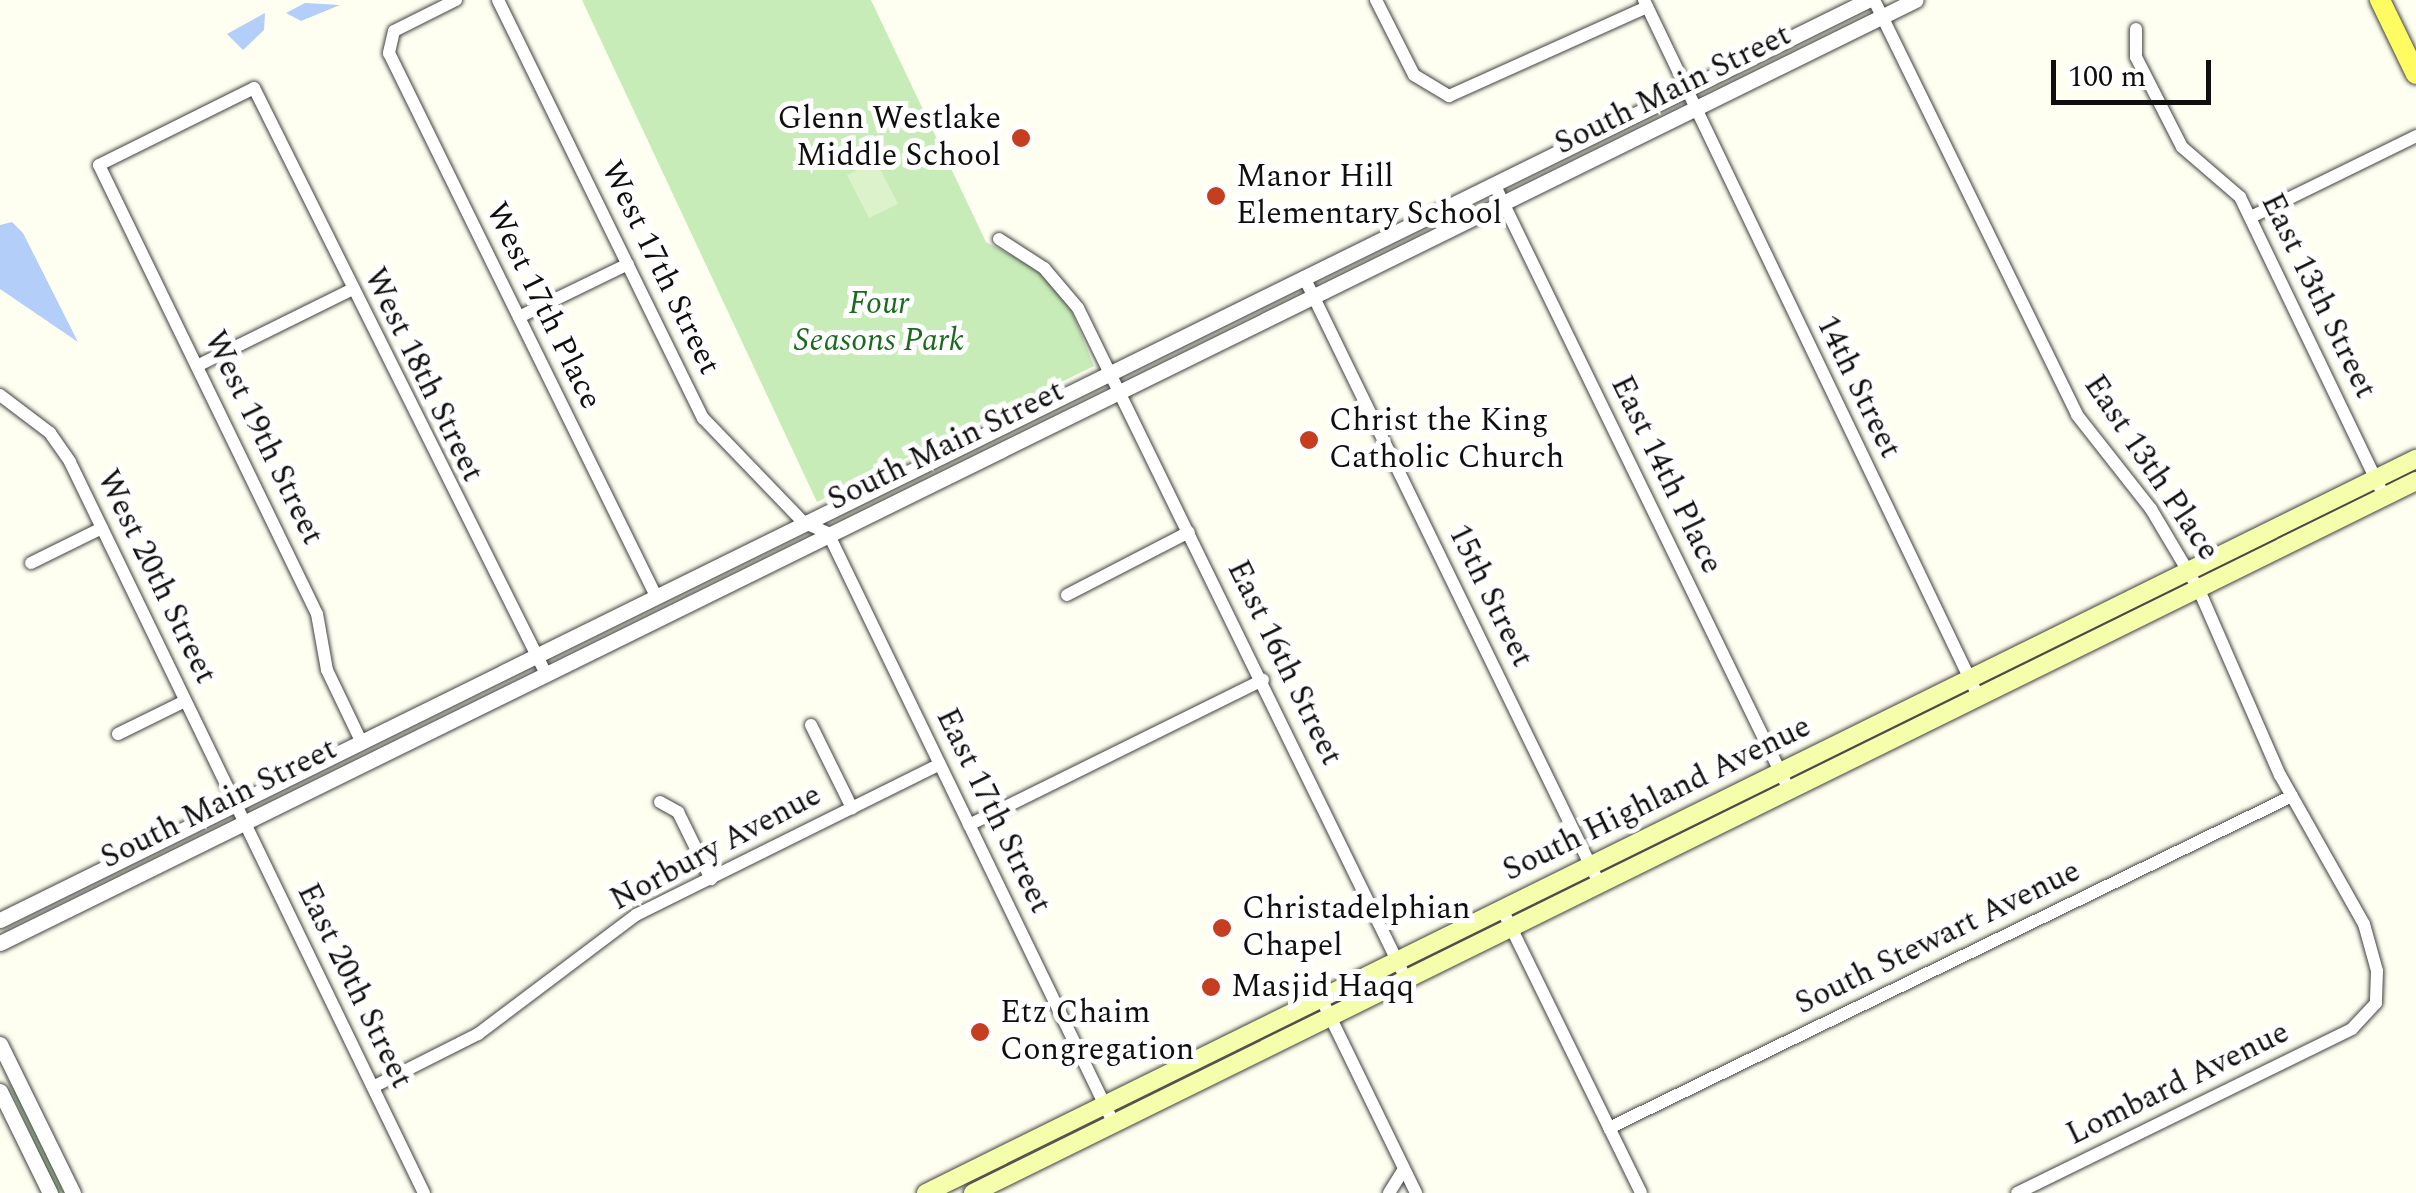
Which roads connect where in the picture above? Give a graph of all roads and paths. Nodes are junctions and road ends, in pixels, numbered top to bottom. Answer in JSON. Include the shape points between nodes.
{"nodes":[{"id":1,"x":456,"y":0,"type":"edge"},
{"id":2,"x":498,"y":0,"type":"edge"},
{"id":3,"x":1376,"y":0,"type":"edge"},
{"id":4,"x":1871,"y":0,"type":"edge"},
{"id":5,"x":1916,"y":0,"type":"edge"},
{"id":6,"x":2380,"y":0,"type":"edge"},
{"id":7,"x":1646,"y":4,"type":"edge"},
{"id":8,"x":1882,"y":17,"type":"junction"},
{"id":9,"x":2136,"y":29,"type":"dead end"},
{"id":10,"x":2416,"y":74,"type":"edge"},
{"id":11,"x":1688,"y":101,"type":"junction"},
{"id":12,"x":2416,"y":136,"type":"edge"},
{"id":13,"x":99,"y":164,"type":"joint"},
{"id":14,"x":1494,"y":184,"type":"junction"},
{"id":15,"x":1504,"y":204,"type":"junction"},
{"id":16,"x":2252,"y":217,"type":"junction"},
{"id":17,"x":999,"y":239,"type":"dead end"},
{"id":18,"x":628,"y":264,"type":"junction"},
{"id":19,"x":1304,"y":277,"type":"junction"},
{"id":20,"x":351,"y":290,"type":"junction"},
{"id":21,"x":1313,"y":295,"type":"junction"},
{"id":22,"x":518,"y":317,"type":"junction"},
{"id":23,"x":198,"y":366,"type":"junction"},
{"id":24,"x":1110,"y":372,"type":"junction"},
{"id":25,"x":1120,"y":392,"type":"junction"},
{"id":26,"x":0,"y":396,"type":"edge"},
{"id":27,"x":2416,"y":459,"type":"edge"},
{"id":28,"x":2416,"y":481,"type":"edge"},
{"id":29,"x":2380,"y":488,"type":"junction"},
{"id":30,"x":102,"y":528,"type":"junction"},
{"id":31,"x":816,"y":528,"type":"junction"},
{"id":32,"x":1189,"y":532,"type":"junction"},
{"id":33,"x":31,"y":563,"type":"dead end"},
{"id":34,"x":2189,"y":573,"type":"junction"},
{"id":35,"x":2198,"y":590,"type":"junction"},
{"id":36,"x":1067,"y":595,"type":"dead end"},
{"id":37,"x":656,"y":596,"type":"junction"},
{"id":38,"x":536,"y":654,"type":"junction"},
{"id":39,"x":546,"y":674,"type":"junction"},
{"id":40,"x":1970,"y":678,"type":"junction"},
{"id":41,"x":1262,"y":680,"type":"junction"},
{"id":42,"x":1978,"y":696,"type":"junction"},
{"id":43,"x":186,"y":701,"type":"junction"},
{"id":44,"x":811,"y":725,"type":"dead end"},
{"id":45,"x":118,"y":734,"type":"dead end"},
{"id":46,"x":361,"y":741,"type":"junction"},
{"id":47,"x":940,"y":764,"type":"junction"},
{"id":48,"x":1780,"y":771,"type":"junction"},
{"id":49,"x":1790,"y":790,"type":"junction"},
{"id":50,"x":2292,"y":796,"type":"junction"},
{"id":51,"x":660,"y":802,"type":"dead end"},
{"id":52,"x":235,"y":803,"type":"junction"},
{"id":53,"x":852,"y":808,"type":"junction"},
{"id":54,"x":244,"y":822,"type":"junction"},
{"id":55,"x":969,"y":826,"type":"junction"},
{"id":56,"x":1590,"y":865,"type":"junction"},
{"id":57,"x":710,"y":878,"type":"junction"},
{"id":58,"x":1600,"y":885,"type":"junction"},
{"id":59,"x":1502,"y":909,"type":"junction"},
{"id":60,"x":0,"y":920,"type":"edge"},
{"id":61,"x":1511,"y":928,"type":"junction"},
{"id":62,"x":0,"y":943,"type":"edge"},
{"id":63,"x":1397,"y":960,"type":"junction"},
{"id":64,"x":1406,"y":979,"type":"junction"},
{"id":65,"x":1321,"y":998,"type":"junction"},
{"id":66,"x":1330,"y":1016,"type":"junction"},
{"id":67,"x":2362,"y":1022,"type":"joint"},
{"id":68,"x":0,"y":1044,"type":"edge"},
{"id":69,"x":373,"y":1086,"type":"junction"},
{"id":70,"x":0,"y":1091,"type":"edge"},
{"id":71,"x":1105,"y":1104,"type":"junction"},
{"id":72,"x":1114,"y":1124,"type":"junction"},
{"id":73,"x":1609,"y":1128,"type":"junction"},
{"id":74,"x":1404,"y":1168,"type":"junction"},
{"id":75,"x":961,"y":1176,"type":"junction"},
{"id":76,"x":50,"y":1193,"type":"edge"},
{"id":77,"x":73,"y":1193,"type":"edge"},
{"id":78,"x":424,"y":1193,"type":"edge"},
{"id":79,"x":926,"y":1193,"type":"edge"},
{"id":80,"x":972,"y":1193,"type":"edge"},
{"id":81,"x":1389,"y":1193,"type":"edge"},
{"id":82,"x":1416,"y":1193,"type":"edge"},
{"id":83,"x":1640,"y":1193,"type":"edge"},
{"id":84,"x":2017,"y":1193,"type":"edge"}],
"edges":[{"from":1,"to":22,"type":"street","name":"West 17th Place","via":[[388,38]]},
{"from":2,"to":18,"type":"street","name":"West 17th Street"},
{"from":3,"to":7,"type":"street","via":[[1414,75],[1449,96]]},
{"from":4,"to":8,"type":"street","name":"East 13th Place"},
{"from":4,"to":11,"type":"street","name":"South Main Street"},
{"from":5,"to":8,"type":"street","name":"South Main Street"},
{"from":6,"to":10,"type":"main road"},
{"from":7,"to":11,"type":"street","name":"14th Street"},
{"from":8,"to":11,"type":"street","name":"South Main Street"},
{"from":8,"to":34,"type":"street","name":"East 13th Place","via":[[2077,415]]},
{"from":9,"to":16,"type":"street","name":"East 13th Street","via":[[2136,57],[2182,148]]},
{"from":11,"to":14,"type":"street","name":"South Main Street"},
{"from":11,"to":15,"type":"street","name":"South Main Street"},
{"from":11,"to":40,"type":"street","name":"14th Street"},
{"from":12,"to":16,"type":"street"},
{"from":13,"to":20,"type":"street","name":"West 18th Street","via":[[254,88]]},
{"from":13,"to":23,"type":"street","name":"West 19th Street"},
{"from":14,"to":15,"type":"street","name":"East 14th Place"},
{"from":14,"to":19,"type":"street","name":"South Main Street"},
{"from":15,"to":21,"type":"street","name":"South Main Street"},
{"from":15,"to":48,"type":"street","name":"East 14th Place"},
{"from":16,"to":29,"type":"street","name":"East 13th Street"},
{"from":17,"to":24,"type":"street","name":"East 16th Street","via":[[1063,286]]},
{"from":18,"to":22,"type":"street"},
{"from":18,"to":31,"type":"street","name":"West 17th Street","via":[[703,418]]},
{"from":19,"to":21,"type":"street","name":"15th Street"},
{"from":19,"to":24,"type":"street","name":"South Main Street"},
{"from":20,"to":23,"type":"street"},
{"from":20,"to":38,"type":"street","name":"West 18th Street"},
{"from":21,"to":25,"type":"street","name":"South Main Street"},
{"from":21,"to":56,"type":"street","name":"15th Street"},
{"from":22,"to":37,"type":"street","name":"West 17th Place"},
{"from":23,"to":46,"type":"street","name":"West 19th Street","via":[[316,614],[327,670]]},
{"from":24,"to":25,"type":"street","name":"East 16th Street"},
{"from":24,"to":31,"type":"street","name":"South Main Street"},
{"from":25,"to":31,"type":"street","name":"South Main Street"},
{"from":25,"to":32,"type":"street","name":"East 16th Street"},
{"from":26,"to":30,"type":"street","name":"West 20th Street","via":[[54,438]]},
{"from":27,"to":29,"type":"main road","name":"South Highland Avenue"},
{"from":28,"to":29,"type":"main road","name":"South Highland Avenue"},
{"from":29,"to":34,"type":"main road","name":"South Highland Avenue"},
{"from":29,"to":35,"type":"main road","name":"South Highland Avenue"},
{"from":30,"to":33,"type":"street"},
{"from":30,"to":43,"type":"street","name":"West 20th Street"},
{"from":31,"to":37,"type":"street","name":"South Main Street"},
{"from":31,"to":39,"type":"street","name":"South Main Street"},
{"from":31,"to":47,"type":"street","name":"East 17th Street"},
{"from":32,"to":36,"type":"street"},
{"from":32,"to":41,"type":"street","name":"East 16th Street"},
{"from":34,"to":35,"type":"street","name":"East 13th Place"},
{"from":34,"to":40,"type":"main road","name":"South Highland Avenue"},
{"from":35,"to":42,"type":"main road","name":"South Highland Avenue"},
{"from":35,"to":50,"type":"street","name":"East 13th Place"},
{"from":37,"to":38,"type":"street","name":"South Main Street"},
{"from":38,"to":39,"type":"street","name":"West 18th Street"},
{"from":38,"to":46,"type":"street","name":"South Main Street"},
{"from":39,"to":54,"type":"street","name":"South Main Street"},
{"from":40,"to":42,"type":"street","name":"14th Street"},
{"from":40,"to":48,"type":"main road","name":"South Highland Avenue"},
{"from":41,"to":55,"type":"street"},
{"from":41,"to":63,"type":"street","name":"East 16th Street"},
{"from":42,"to":49,"type":"main road","name":"South Highland Avenue"},
{"from":43,"to":45,"type":"street"},
{"from":43,"to":52,"type":"street","name":"West 20th Street"},
{"from":44,"to":53,"type":"street"},
{"from":46,"to":52,"type":"street","name":"South Main Street"},
{"from":47,"to":53,"type":"street","name":"Norbury Avenue"},
{"from":47,"to":55,"type":"street","name":"East 17th Street"},
{"from":48,"to":49,"type":"street","name":"East 14th Place"},
{"from":48,"to":56,"type":"main road","name":"South Highland Avenue"},
{"from":49,"to":58,"type":"main road","name":"South Highland Avenue"},
{"from":50,"to":67,"type":"street","name":"East 13th Place","via":[[2374,955],[2376,1003]]},
{"from":50,"to":73,"type":"street","name":"South Stewart Avenue"},
{"from":51,"to":57,"type":"street","via":[[678,812]]},
{"from":52,"to":54,"type":"street","name":"East 20th Street"},
{"from":52,"to":60,"type":"street","name":"South Main Street"},
{"from":53,"to":57,"type":"street","name":"Norbury Avenue"},
{"from":54,"to":62,"type":"street","name":"South Main Street"},
{"from":54,"to":69,"type":"street","name":"East 20th Street"},
{"from":55,"to":71,"type":"street","name":"East 17th Street"},
{"from":56,"to":58,"type":"street","name":"15th Street"},
{"from":56,"to":59,"type":"main road","name":"South Highland Avenue"},
{"from":57,"to":69,"type":"street","name":"Norbury Avenue","via":[[636,915],[478,1034]]},
{"from":58,"to":61,"type":"main road","name":"South Highland Avenue"},
{"from":59,"to":61,"type":"street"},
{"from":59,"to":63,"type":"main road","name":"South Highland Avenue"},
{"from":61,"to":64,"type":"main road","name":"South Highland Avenue"},
{"from":61,"to":73,"type":"street"},
{"from":63,"to":64,"type":"street","name":"East 16th Street"},
{"from":63,"to":65,"type":"main road","name":"South Highland Avenue"},
{"from":64,"to":66,"type":"main road","name":"South Highland Avenue"},
{"from":65,"to":66,"type":"street"},
{"from":65,"to":71,"type":"main road","name":"South Highland Avenue"},
{"from":66,"to":72,"type":"main road","name":"South Highland Avenue"},
{"from":66,"to":74,"type":"street"},
{"from":67,"to":84,"type":"street","name":"Lombard Avenue"},
{"from":68,"to":77,"type":"street"},
{"from":69,"to":78,"type":"street","name":"East 20th Street"},
{"from":70,"to":76,"type":"street"},
{"from":71,"to":72,"type":"street","name":"East 17th Street"},
{"from":71,"to":75,"type":"main road","name":"South Highland Avenue"},
{"from":72,"to":80,"type":"main road","name":"South Highland Avenue"},
{"from":73,"to":83,"type":"street"},
{"from":74,"to":81,"type":"street"},
{"from":74,"to":82,"type":"street"},
{"from":75,"to":79,"type":"main road","name":"South Highland Avenue"},
{"from":75,"to":80,"type":"street"}]}
